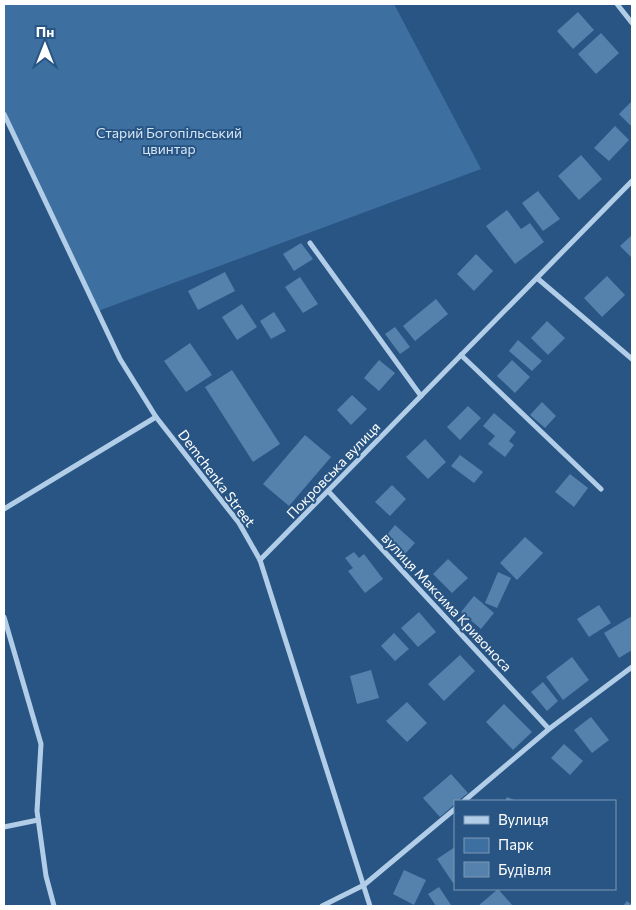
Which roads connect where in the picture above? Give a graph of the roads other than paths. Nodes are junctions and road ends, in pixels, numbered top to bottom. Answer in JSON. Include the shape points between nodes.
{"nodes":[{"id":1,"x":617,"y":4,"type":"edge"},
{"id":2,"x":632,"y":23,"type":"edge"},
{"id":3,"x":4,"y":114,"type":"edge"},
{"id":4,"x":632,"y":181,"type":"edge"},
{"id":5,"x":310,"y":242,"type":"dead end"},
{"id":6,"x":537,"y":278,"type":"junction"},
{"id":7,"x":461,"y":355,"type":"junction"},
{"id":8,"x":632,"y":359,"type":"edge"},
{"id":9,"x":421,"y":396,"type":"junction"},
{"id":10,"x":156,"y":417,"type":"junction"},
{"id":11,"x":601,"y":489,"type":"dead end"},
{"id":12,"x":328,"y":491,"type":"junction"},
{"id":13,"x":4,"y":509,"type":"edge"},
{"id":14,"x":260,"y":560,"type":"junction"},
{"id":15,"x":4,"y":617,"type":"edge"},
{"id":16,"x":632,"y":667,"type":"edge"},
{"id":17,"x":549,"y":729,"type":"junction"},
{"id":18,"x":465,"y":800,"type":"edge"},
{"id":19,"x":454,"y":810,"type":"edge"},
{"id":20,"x":38,"y":820,"type":"junction"},
{"id":21,"x":4,"y":827,"type":"edge"},
{"id":22,"x":364,"y":885,"type":"junction"},
{"id":23,"x":54,"y":906,"type":"edge"},
{"id":24,"x":322,"y":906,"type":"edge"},
{"id":25,"x":370,"y":906,"type":"edge"}],
"edges":[{"from":1,"to":2,"type":"street"},
{"from":3,"to":10,"type":"street","name":"Demchenka Street","via":[[120,359]]},
{"from":4,"to":6,"type":"street","name":"Покровська вулиця"},
{"from":5,"to":9,"type":"street"},
{"from":6,"to":7,"type":"street","name":"Покровська вулиця"},
{"from":6,"to":8,"type":"street"},
{"from":7,"to":9,"type":"street","name":"Покровська вулиця"},
{"from":7,"to":11,"type":"street"},
{"from":9,"to":12,"type":"street","name":"Покровська вулиця"},
{"from":10,"to":13,"type":"street"},
{"from":10,"to":14,"type":"street","name":"Demchenka Street","via":[[239,523]]},
{"from":12,"to":14,"type":"street","name":"Покровська вулиця"},
{"from":12,"to":17,"type":"street","name":"вулиця Максима Кривоноса"},
{"from":14,"to":22,"type":"street","name":"Demchenka Street"},
{"from":15,"to":20,"type":"street","via":[[41,744]]},
{"from":16,"to":17,"type":"street"},
{"from":17,"to":18,"type":"street"},
{"from":19,"to":22,"type":"street"},
{"from":20,"to":21,"type":"street"},
{"from":20,"to":23,"type":"street"},
{"from":22,"to":24,"type":"street"},
{"from":22,"to":25,"type":"street","name":"Demchenka Street"}]}
